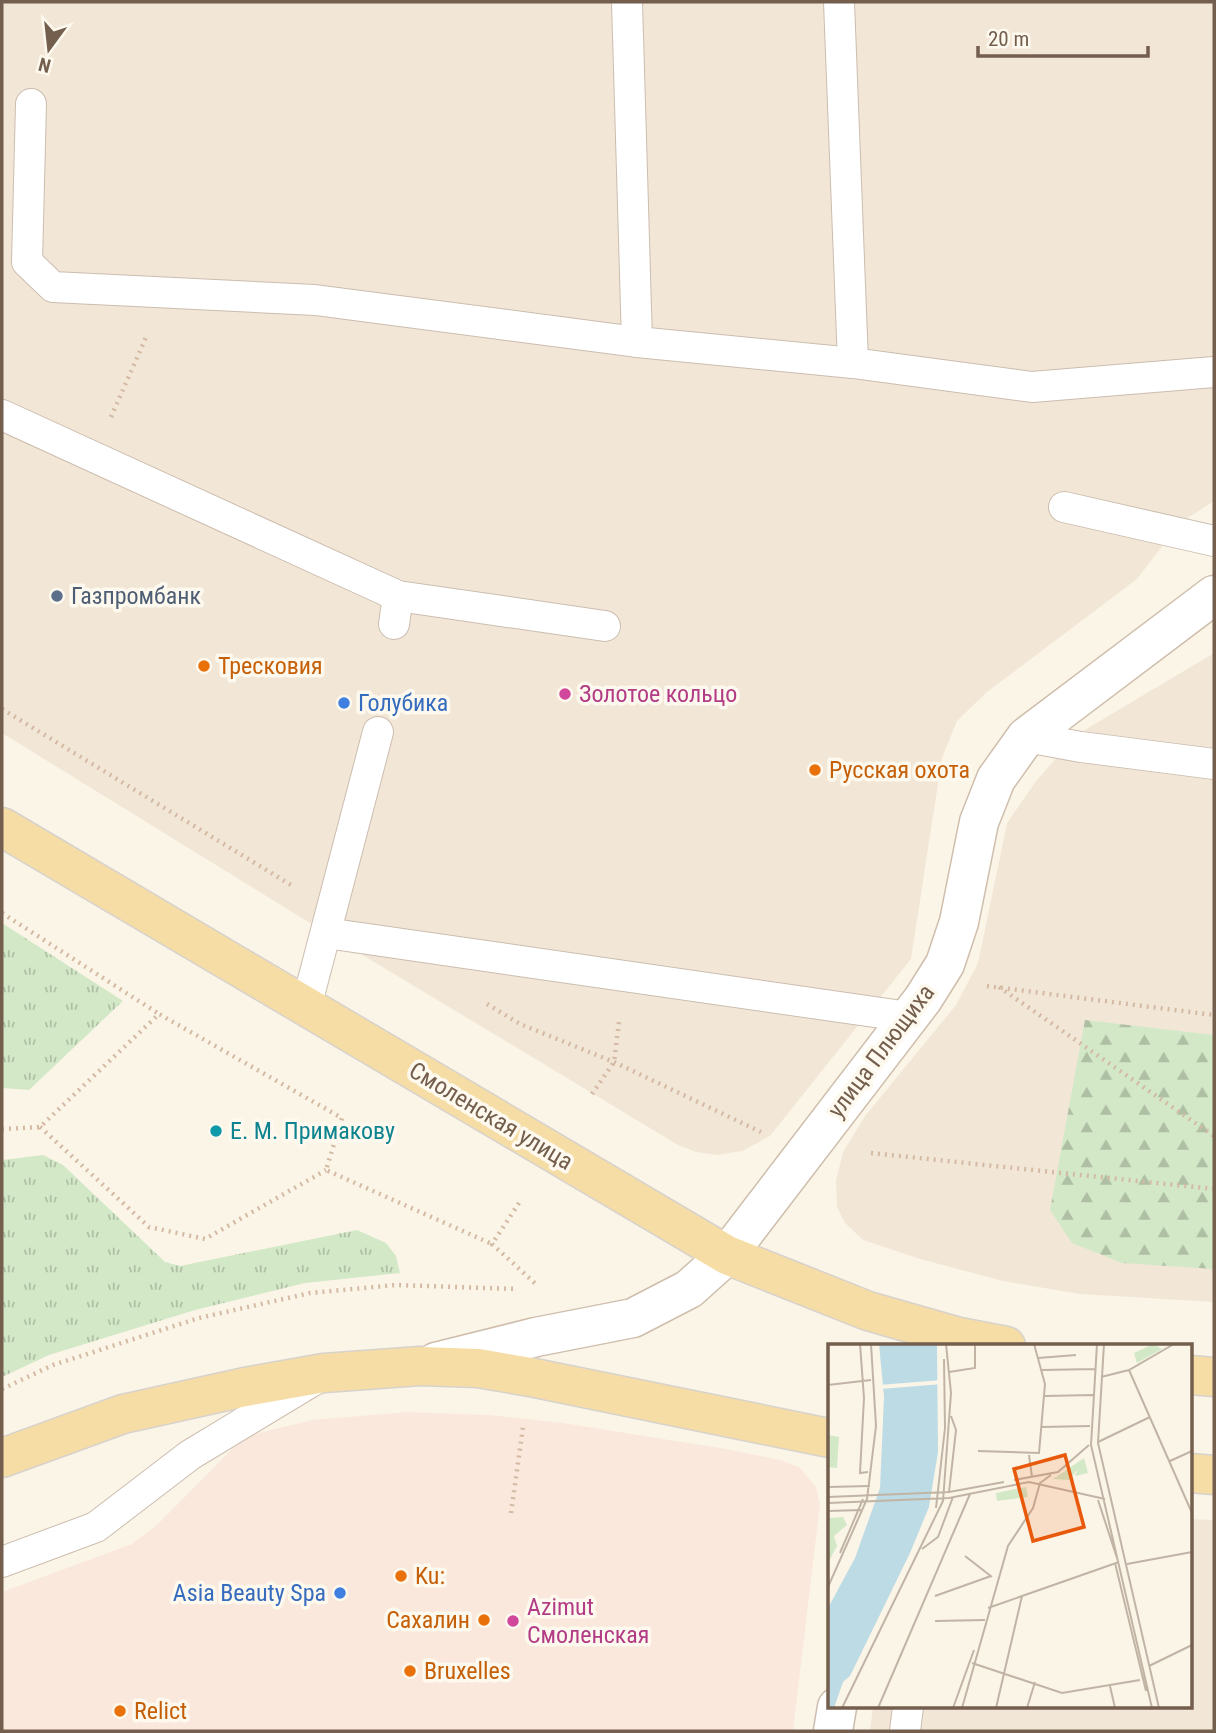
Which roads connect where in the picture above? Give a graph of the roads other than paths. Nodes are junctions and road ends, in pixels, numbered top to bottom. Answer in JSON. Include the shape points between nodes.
{"nodes":[{"id":1,"x":627,"y":2,"type":"edge"},
{"id":2,"x":839,"y":2,"type":"edge"},
{"id":3,"x":31,"y":104,"type":"dead end"},
{"id":4,"x":637,"y":342,"type":"junction"},
{"id":5,"x":853,"y":363,"type":"junction"},
{"id":6,"x":1214,"y":372,"type":"edge"},
{"id":7,"x":2,"y":415,"type":"edge"},
{"id":8,"x":1064,"y":507,"type":"dead end"},
{"id":9,"x":1214,"y":541,"type":"edge"},
{"id":10,"x":1214,"y":595,"type":"edge"},
{"id":11,"x":605,"y":626,"type":"dead end"},
{"id":12,"x":378,"y":732,"type":"dead end"},
{"id":13,"x":1027,"y":737,"type":"junction"},
{"id":14,"x":1214,"y":764,"type":"edge"},
{"id":15,"x":2,"y":827,"type":"edge"},
{"id":16,"x":326,"y":933,"type":"junction"},
{"id":17,"x":306,"y":1007,"type":"junction"},
{"id":18,"x":909,"y":1017,"type":"junction"},
{"id":19,"x":727,"y":1255,"type":"junction"},
{"id":20,"x":996,"y":1344,"type":"edge"},
{"id":21,"x":420,"y":1366,"type":"junction"},
{"id":22,"x":324,"y":1374,"type":"junction"},
{"id":23,"x":1192,"y":1375,"type":"edge"},
{"id":24,"x":1214,"y":1377,"type":"edge"},
{"id":25,"x":828,"y":1437,"type":"edge"},
{"id":26,"x":2,"y":1458,"type":"edge"},
{"id":27,"x":1192,"y":1474,"type":"edge"},
{"id":28,"x":1214,"y":1475,"type":"edge"},
{"id":29,"x":2,"y":1562,"type":"edge"},
{"id":30,"x":836,"y":1708,"type":"edge"},
{"id":31,"x":908,"y":1708,"type":"edge"},
{"id":32,"x":833,"y":1731,"type":"edge"},
{"id":33,"x":905,"y":1731,"type":"edge"}],
"edges":[{"from":1,"to":4,"type":"lane"},
{"from":2,"to":5,"type":"lane"},
{"from":3,"to":4,"type":"lane","via":[[27,262],[53,287],[315,300]]},
{"from":4,"to":5,"type":"lane"},
{"from":5,"to":6,"type":"lane","via":[[1032,387]]},
{"from":7,"to":11,"type":"lane","via":[[396,610]]},
{"from":8,"to":9,"type":"lane"},
{"from":10,"to":13,"type":"street","name":"улица Плющиха"},
{"from":12,"to":16,"type":"lane"},
{"from":13,"to":14,"type":"lane"},
{"from":13,"to":18,"type":"street","name":"улица Плющиха","via":[[996,779],[979,822],[959,922],[945,964]]},
{"from":15,"to":17,"type":"main road","name":"Смоленская улица"},
{"from":16,"to":17,"type":"lane"},
{"from":16,"to":18,"type":"lane"},
{"from":17,"to":19,"type":"main road","name":"Смоленская улица"},
{"from":18,"to":19,"type":"street","name":"улица Плющиха"},
{"from":19,"to":20,"type":"main road","name":"Смоленская улица","via":[[868,1311]]},
{"from":19,"to":21,"type":"street","name":"улица Плющиха","via":[[689,1289],[633,1318]]},
{"from":21,"to":22,"type":"main road"},
{"from":21,"to":25,"type":"main road","via":[[478,1368],[530,1377]]},
{"from":22,"to":26,"type":"main road","via":[[123,1414]]},
{"from":22,"to":29,"type":"lane","via":[[190,1455],[96,1527]]},
{"from":23,"to":24,"type":"main road"},
{"from":27,"to":28,"type":"main road"},
{"from":30,"to":32,"type":"street"},
{"from":31,"to":33,"type":"lane"}]}
